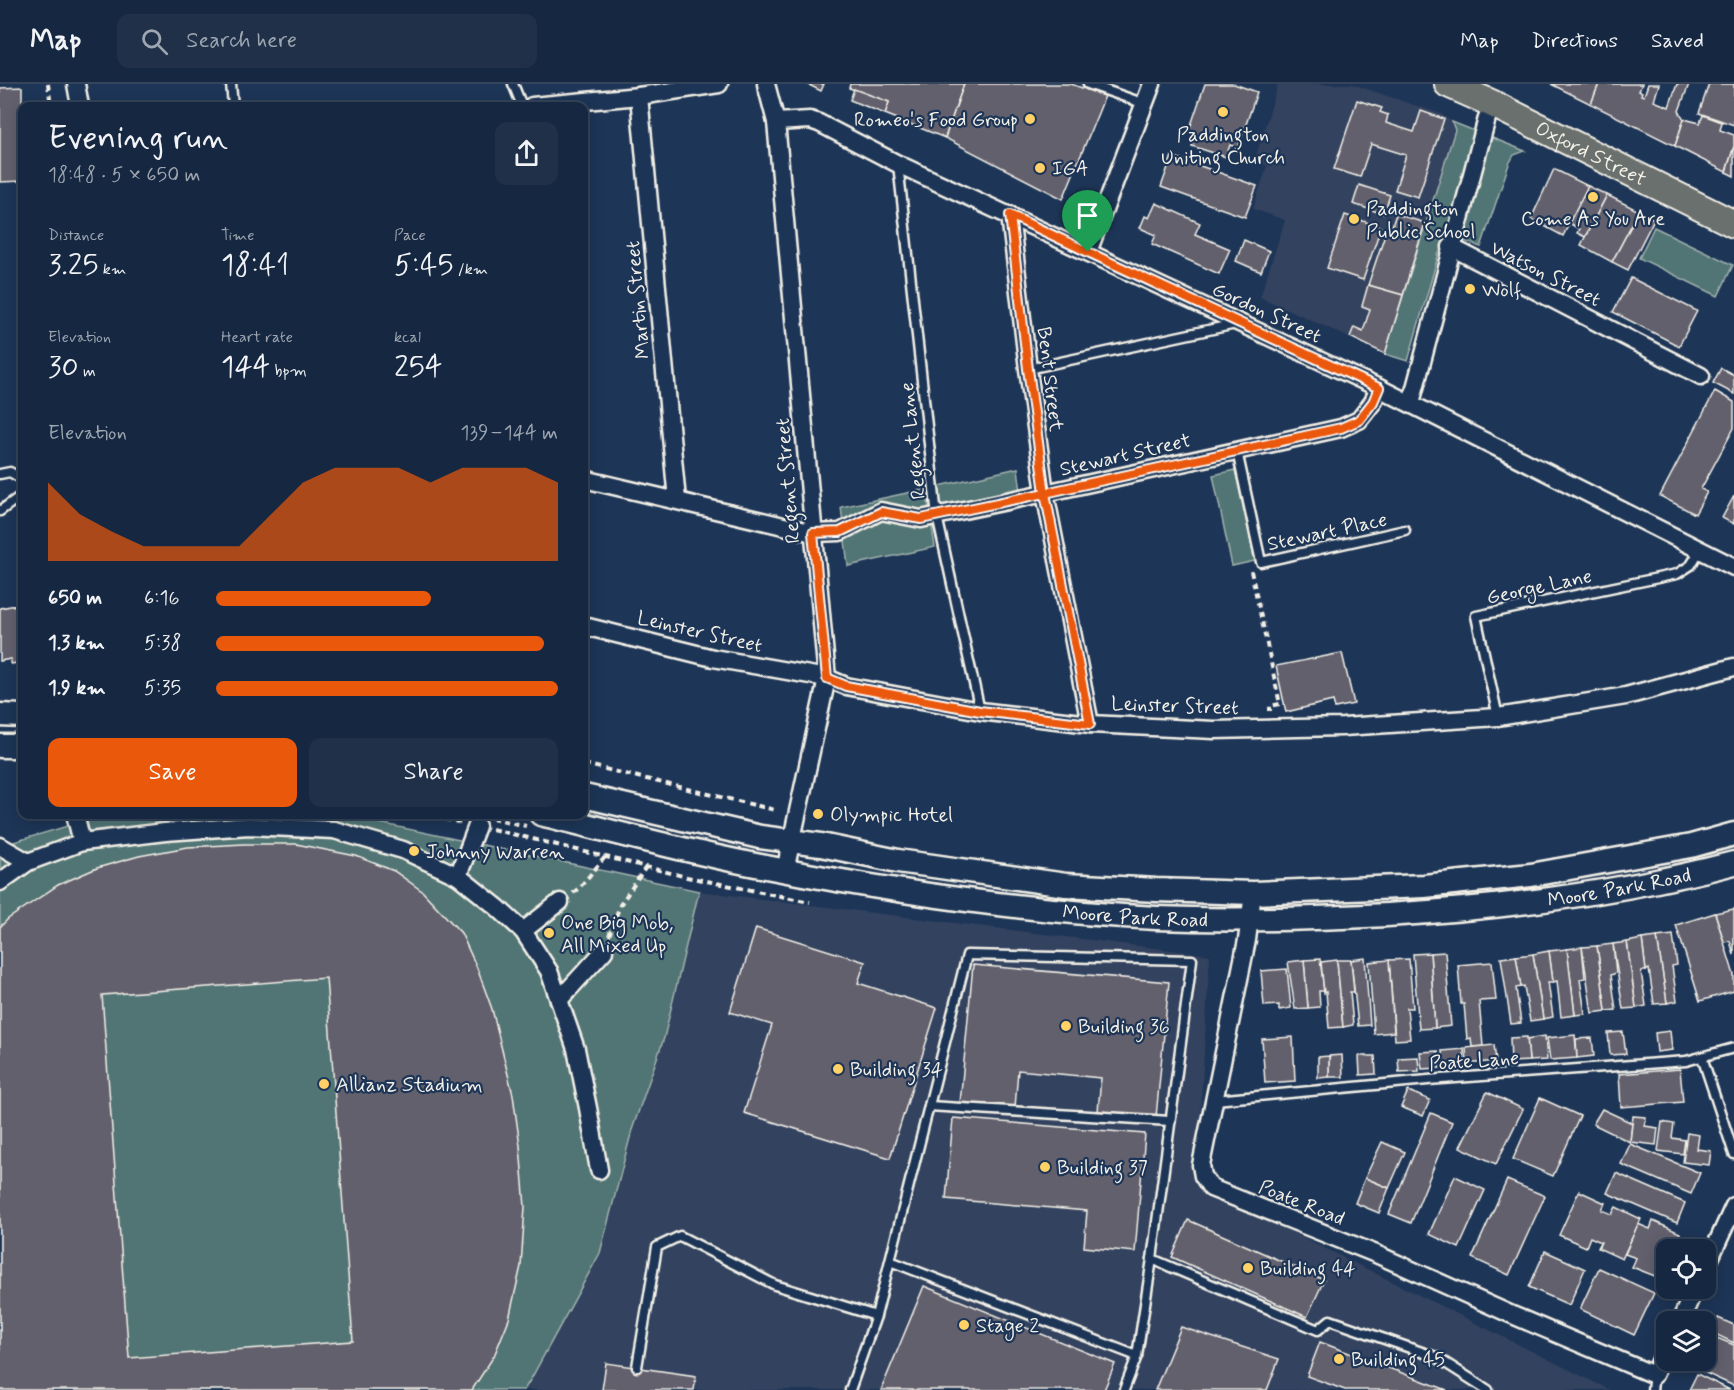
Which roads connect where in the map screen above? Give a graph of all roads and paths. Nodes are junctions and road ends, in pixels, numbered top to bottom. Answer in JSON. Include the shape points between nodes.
{"nodes":[{"id":1,"x":48,"y":84,"type":"edge"},
{"id":2,"x":76,"y":84,"type":"edge"},
{"id":3,"x":231,"y":84,"type":"edge"},
{"id":4,"x":513,"y":84,"type":"edge"},
{"id":5,"x":719,"y":84,"type":"edge"},
{"id":6,"x":766,"y":84,"type":"edge"},
{"id":7,"x":1089,"y":84,"type":"edge"},
{"id":8,"x":1152,"y":84,"type":"edge"},
{"id":9,"x":1455,"y":85,"type":"edge"},
{"id":10,"x":1491,"y":94,"type":"edge"},
{"id":11,"x":639,"y":96,"type":"junction"},
{"id":12,"x":50,"y":102,"type":"edge"},
{"id":13,"x":79,"y":102,"type":"edge"},
{"id":14,"x":233,"y":102,"type":"edge"},
{"id":15,"x":520,"y":102,"type":"edge"},
{"id":16,"x":575,"y":102,"type":"edge"},
{"id":17,"x":1145,"y":104,"type":"junction"},
{"id":18,"x":776,"y":122,"type":"junction"},
{"id":19,"x":898,"y":164,"type":"junction"},
{"id":20,"x":1734,"y":205,"type":"edge"},
{"id":21,"x":1010,"y":215,"type":"junction"},
{"id":22,"x":1734,"y":224,"type":"edge"},
{"id":23,"x":1451,"y":247,"type":"junction"},
{"id":24,"x":1088,"y":252,"type":"junction"},
{"id":25,"x":1240,"y":323,"type":"junction"},
{"id":26,"x":1028,"y":369,"type":"junction"},
{"id":27,"x":1701,"y":376,"type":"dead end"},
{"id":28,"x":1379,"y":388,"type":"junction"},
{"id":29,"x":1411,"y":403,"type":"junction"},
{"id":30,"x":1237,"y":451,"type":"junction"},
{"id":31,"x":0,"y":474,"type":"edge"},
{"id":32,"x":18,"y":477,"type":"edge"},
{"id":33,"x":588,"y":480,"type":"edge"},
{"id":34,"x":1045,"y":493,"type":"junction"},
{"id":35,"x":18,"y":498,"type":"edge"},
{"id":36,"x":677,"y":501,"type":"junction"},
{"id":37,"x":0,"y":511,"type":"edge"},
{"id":38,"x":937,"y":516,"type":"junction"},
{"id":39,"x":1405,"y":530,"type":"dead end"},
{"id":40,"x":813,"y":533,"type":"junction"},
{"id":41,"x":1700,"y":550,"type":"junction"},
{"id":42,"x":1250,"y":566,"type":"dead end"},
{"id":43,"x":1734,"y":567,"type":"edge"},
{"id":44,"x":588,"y":627,"type":"edge"},
{"id":45,"x":1734,"y":667,"type":"edge"},
{"id":46,"x":827,"y":678,"type":"junction"},
{"id":47,"x":1270,"y":706,"type":"dead end"},
{"id":48,"x":980,"y":711,"type":"junction"},
{"id":49,"x":0,"y":715,"type":"edge"},
{"id":50,"x":18,"y":716,"type":"edge"},
{"id":51,"x":1498,"y":717,"type":"junction"},
{"id":52,"x":1090,"y":724,"type":"junction"},
{"id":53,"x":0,"y":746,"type":"edge"},
{"id":54,"x":18,"y":746,"type":"edge"},
{"id":55,"x":588,"y":765,"type":"edge"},
{"id":56,"x":588,"y":797,"type":"edge"},
{"id":57,"x":775,"y":810,"type":"dead end"},
{"id":58,"x":76,"y":819,"type":"edge"},
{"id":59,"x":446,"y":819,"type":"edge"},
{"id":60,"x":562,"y":819,"type":"edge"},
{"id":61,"x":477,"y":826,"type":"junction"},
{"id":62,"x":1734,"y":834,"type":"edge"},
{"id":63,"x":792,"y":841,"type":"junction"},
{"id":64,"x":82,"y":842,"type":"junction"},
{"id":65,"x":0,"y":846,"type":"edge"},
{"id":66,"x":606,"y":856,"type":"junction"},
{"id":67,"x":27,"y":862,"type":"junction"},
{"id":68,"x":1734,"y":863,"type":"edge"},
{"id":69,"x":646,"y":867,"type":"junction"},
{"id":70,"x":785,"y":871,"type":"junction"},
{"id":71,"x":458,"y":876,"type":"junction"},
{"id":72,"x":0,"y":882,"type":"edge"},
{"id":73,"x":579,"y":888,"type":"dead end"},
{"id":74,"x":1253,"y":892,"type":"junction"},
{"id":75,"x":560,"y":902,"type":"dead end"},
{"id":76,"x":810,"y":902,"type":"dead end"},
{"id":77,"x":1250,"y":919,"type":"junction"},
{"id":78,"x":523,"y":931,"type":"junction"},
{"id":79,"x":604,"y":951,"type":"joint"},
{"id":80,"x":559,"y":1000,"type":"junction"},
{"id":81,"x":1734,"y":1048,"type":"edge"},
{"id":82,"x":1702,"y":1058,"type":"junction"},
{"id":83,"x":1215,"y":1100,"type":"junction"},
{"id":84,"x":929,"y":1106,"type":"junction"},
{"id":85,"x":1170,"y":1121,"type":"junction"},
{"id":86,"x":1734,"y":1154,"type":"edge"},
{"id":87,"x":599,"y":1170,"type":"dead end"},
{"id":88,"x":1734,"y":1206,"type":"edge"},
{"id":89,"x":1716,"y":1245,"type":"edge"},
{"id":90,"x":1152,"y":1259,"type":"junction"},
{"id":91,"x":890,"y":1261,"type":"junction"},
{"id":92,"x":876,"y":1316,"type":"junction"},
{"id":93,"x":1137,"y":1356,"type":"junction"},
{"id":94,"x":637,"y":1367,"type":"dead end"},
{"id":95,"x":1653,"y":1383,"type":"edge"},
{"id":96,"x":850,"y":1390,"type":"edge"},
{"id":97,"x":1124,"y":1390,"type":"edge"},
{"id":98,"x":1488,"y":1390,"type":"edge"}],
"edges":[{"from":1,"to":12,"type":"path"},
{"from":2,"to":13,"type":"street"},
{"from":3,"to":14,"type":"lane"},
{"from":4,"to":15,"type":"lane"},
{"from":5,"to":11,"type":"street"},
{"from":6,"to":18,"type":"street","name":"Regent Street"},
{"from":7,"to":17,"type":"lane"},
{"from":8,"to":17,"type":"street"},
{"from":9,"to":10,"type":"main road","name":"Oxford Street"},
{"from":10,"to":20,"type":"main road","name":"Oxford Street"},
{"from":10,"to":22,"type":"main road","name":"Oxford Street"},
{"from":10,"to":23,"type":"street"},
{"from":11,"to":16,"type":"street"},
{"from":11,"to":36,"type":"street","name":"Martin Street"},
{"from":17,"to":24,"type":"street"},
{"from":18,"to":19,"type":"street","name":"Gordon Street","via":[[819,123]]},
{"from":18,"to":40,"type":"street","name":"Regent Street"},
{"from":19,"to":21,"type":"street","name":"Gordon Street"},
{"from":19,"to":38,"type":"lane","name":"Regent Lane"},
{"from":21,"to":24,"type":"street","name":"Gordon Street"},
{"from":21,"to":26,"type":"street","name":"Bent Street"},
{"from":23,"to":27,"type":"street","name":"Watson Street"},
{"from":23,"to":29,"type":"street"},
{"from":24,"to":25,"type":"street","name":"Gordon Street"},
{"from":25,"to":26,"type":"lane"},
{"from":25,"to":28,"type":"street","name":"Gordon Street"},
{"from":26,"to":34,"type":"street","name":"Bent Street"},
{"from":28,"to":29,"type":"street","name":"Gordon Street"},
{"from":28,"to":30,"type":"street","name":"Stewart Street","via":[[1359,420],[1341,428]]},
{"from":29,"to":41,"type":"street","name":"Gordon Street"},
{"from":30,"to":34,"type":"street","name":"Stewart Street"},
{"from":30,"to":39,"type":"lane","name":"Stewart Place","via":[[1261,562]]},
{"from":31,"to":32,"type":"lane","via":[[10,472]]},
{"from":33,"to":36,"type":"street","name":"Stewart Street"},
{"from":34,"to":38,"type":"street","name":"Stewart Street"},
{"from":34,"to":52,"type":"street","name":"Bent Street"},
{"from":35,"to":37,"type":"lane"},
{"from":36,"to":40,"type":"street","name":"Stewart Street"},
{"from":38,"to":40,"type":"street","name":"Stewart Street","via":[[921,519],[881,512],[840,532]]},
{"from":38,"to":48,"type":"lane","name":"Regent Lane"},
{"from":40,"to":46,"type":"street","name":"Regent Street"},
{"from":41,"to":43,"type":"street","name":"Gordon Street"},
{"from":41,"to":51,"type":"lane","name":"George Lane","via":[[1692,565],[1677,574],[1476,616]]},
{"from":42,"to":47,"type":"path","via":[[1280,704]]},
{"from":44,"to":46,"type":"street","name":"Leinster Street","via":[[712,658]]},
{"from":45,"to":51,"type":"street","name":"Leinster Street","via":[[1626,696]]},
{"from":46,"to":48,"type":"street","name":"Leinster Street","via":[[846,686]]},
{"from":46,"to":63,"type":"street","name":"Regent Street"},
{"from":48,"to":52,"type":"street","name":"Leinster Street"},
{"from":49,"to":50,"type":"main road"},
{"from":51,"to":52,"type":"street","name":"Leinster Street","via":[[1343,727],[1225,729]]},
{"from":53,"to":54,"type":"main road"},
{"from":55,"to":57,"type":"path"},
{"from":56,"to":63,"type":"main road","name":"Moore Park Road"},
{"from":58,"to":64,"type":"street"},
{"from":59,"to":61,"type":"path"},
{"from":60,"to":70,"type":"main road","name":"Moore Park Road"},
{"from":61,"to":66,"type":"path"},
{"from":61,"to":71,"type":"street"},
{"from":62,"to":74,"type":"main road","name":"Moore Park Road","via":[[1690,846],[1531,875],[1424,886]]},
{"from":63,"to":70,"type":"street","name":"Regent Street"},
{"from":63,"to":74,"type":"main road","name":"Moore Park Road","via":[[1066,885]]},
{"from":64,"to":67,"type":"street"},
{"from":64,"to":71,"type":"street","via":[[249,826],[334,830],[403,850]]},
{"from":65,"to":67,"type":"street"},
{"from":66,"to":69,"type":"path"},
{"from":66,"to":73,"type":"path"},
{"from":67,"to":72,"type":"street"},
{"from":68,"to":77,"type":"main road","name":"Moore Park Road","via":[[1601,892],[1467,910]]},
{"from":69,"to":76,"type":"path"},
{"from":69,"to":79,"type":"path","via":[[620,905]]},
{"from":70,"to":77,"type":"main road","name":"Moore Park Road","via":[[1073,912]]},
{"from":71,"to":78,"type":"street"},
{"from":74,"to":77,"type":"street","name":"Poate Road"},
{"from":75,"to":78,"type":"street"},
{"from":77,"to":83,"type":"street","name":"Poate Road"},
{"from":78,"to":80,"type":"street","via":[[549,971]]},
{"from":79,"to":80,"type":"street"},
{"from":80,"to":87,"type":"street","via":[[576,1049]]},
{"from":81,"to":82,"type":"lane","name":"Poate Lane"},
{"from":82,"to":83,"type":"lane","name":"Poate Lane"},
{"from":82,"to":86,"type":"lane"},
{"from":83,"to":95,"type":"street","name":"Poate Road","via":[[1202,1165],[1203,1176],[1211,1188],[1376,1254],[1540,1327]]},
{"from":84,"to":85,"type":"lane"},
{"from":84,"to":85,"type":"lane","via":[[967,955],[1192,960]]},
{"from":84,"to":91,"type":"lane"},
{"from":85,"to":90,"type":"lane"},
{"from":88,"to":89,"type":"street"},
{"from":90,"to":93,"type":"lane"},
{"from":90,"to":98,"type":"lane","via":[[1318,1330],[1330,1320],[1436,1357]]},
{"from":91,"to":92,"type":"lane"},
{"from":91,"to":93,"type":"lane"},
{"from":92,"to":94,"type":"lane","via":[[775,1285],[680,1236],[657,1247]]},
{"from":92,"to":96,"type":"lane"},
{"from":93,"to":97,"type":"lane"}]}
